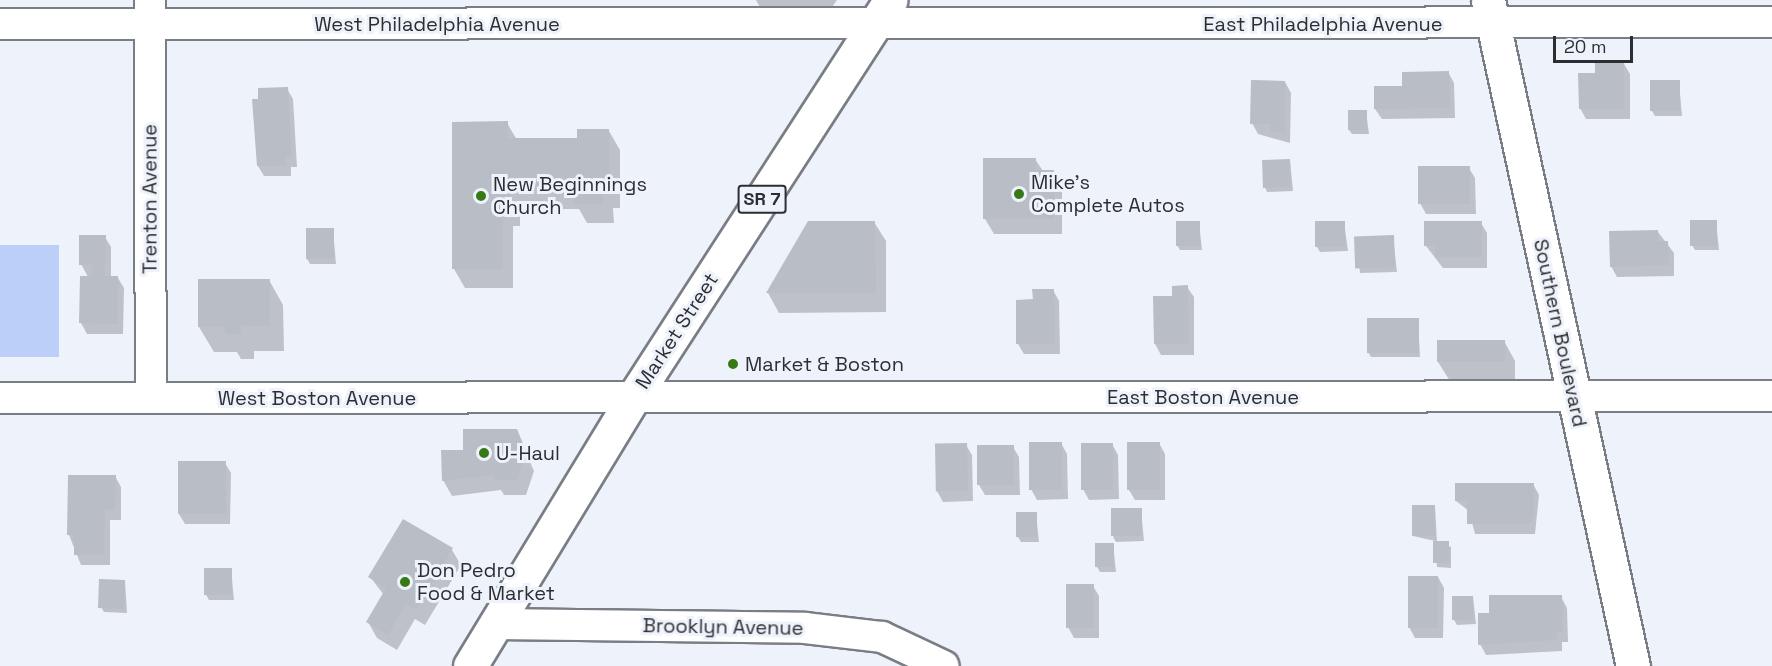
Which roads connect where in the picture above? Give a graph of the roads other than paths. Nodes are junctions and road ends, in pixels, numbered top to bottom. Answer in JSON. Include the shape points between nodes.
{"nodes":[{"id":1,"x":150,"y":12,"type":"edge"},
{"id":2,"x":882,"y":12,"type":"edge"},
{"id":3,"x":1490,"y":12,"type":"edge"},
{"id":4,"x":1772,"y":22,"type":"edge"},
{"id":5,"x":0,"y":24,"type":"edge"},
{"id":6,"x":1574,"y":396,"type":"junction"},
{"id":7,"x":1772,"y":396,"type":"edge"},
{"id":8,"x":0,"y":398,"type":"edge"},
{"id":9,"x":151,"y":398,"type":"junction"},
{"id":10,"x":633,"y":398,"type":"junction"},
{"id":11,"x":495,"y":624,"type":"junction"},
{"id":12,"x":470,"y":666,"type":"edge"},
{"id":13,"x":944,"y":666,"type":"edge"},
{"id":14,"x":1633,"y":666,"type":"edge"}],
"edges":[{"from":1,"to":2,"type":"street","name":"West Philadelphia Avenue"},
{"from":1,"to":5,"type":"street","name":"West Philadelphia Avenue"},
{"from":1,"to":9,"type":"street","name":"Trenton Avenue"},
{"from":2,"to":3,"type":"street","name":"East Philadelphia Avenue"},
{"from":2,"to":10,"type":"main road","name":"Market Street","number":"SR 7"},
{"from":3,"to":4,"type":"street","name":"East Philadelphia Avenue"},
{"from":3,"to":6,"type":"main road","name":"Southern Boulevard"},
{"from":6,"to":7,"type":"street","name":"East Boston Avenue"},
{"from":6,"to":10,"type":"street","name":"East Boston Avenue"},
{"from":6,"to":14,"type":"main road","name":"Southern Boulevard"},
{"from":8,"to":9,"type":"street","name":"West Boston Avenue"},
{"from":9,"to":10,"type":"street","name":"West Boston Avenue"},
{"from":10,"to":11,"type":"main road","name":"Market Street","number":"SR 7"},
{"from":11,"to":12,"type":"main road","name":"Market Street","number":"SR 7"},
{"from":11,"to":13,"type":"street","name":"Brooklyn Avenue","via":[[815,629],[882,637]]}]}
